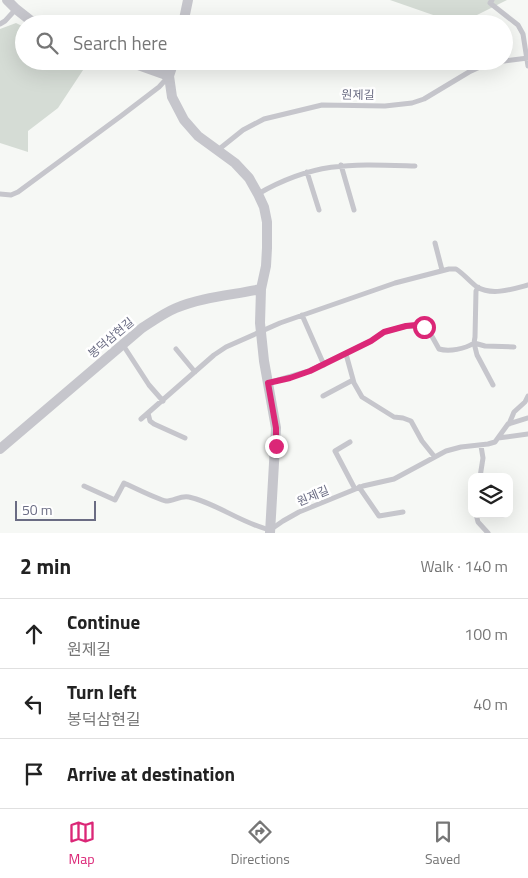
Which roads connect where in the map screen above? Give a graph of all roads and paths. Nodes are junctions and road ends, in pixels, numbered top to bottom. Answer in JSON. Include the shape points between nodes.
{"nodes":[{"id":1,"x":7,"y":0,"type":"edge"},
{"id":2,"x":188,"y":0,"type":"edge"},
{"id":3,"x":492,"y":0,"type":"edge"},
{"id":4,"x":16,"y":9,"type":"junction"},
{"id":5,"x":24,"y":15,"type":"edge"},
{"id":6,"x":185,"y":15,"type":"edge"},
{"id":7,"x":505,"y":15,"type":"edge"},
{"id":8,"x":513,"y":21,"type":"edge"},
{"id":9,"x":0,"y":24,"type":"edge"},
{"id":10,"x":527,"y":58,"type":"edge"},
{"id":11,"x":513,"y":60,"type":"edge"},
{"id":12,"x":528,"y":66,"type":"edge"},
{"id":13,"x":152,"y":70,"type":"edge"},
{"id":14,"x":171,"y":70,"type":"edge"},
{"id":15,"x":473,"y":70,"type":"edge"},
{"id":16,"x":169,"y":76,"type":"junction"},
{"id":17,"x":218,"y":150,"type":"junction"},
{"id":18,"x":341,"y":165,"type":"junction"},
{"id":19,"x":416,"y":166,"type":"dead end"},
{"id":20,"x":307,"y":172,"type":"junction"},
{"id":21,"x":0,"y":194,"type":"edge"},
{"id":22,"x":258,"y":194,"type":"junction"},
{"id":23,"x":319,"y":210,"type":"dead end"},
{"id":24,"x":354,"y":210,"type":"dead end"},
{"id":25,"x":434,"y":243,"type":"dead end"},
{"id":26,"x":442,"y":270,"type":"junction"},
{"id":27,"x":528,"y":285,"type":"edge"},
{"id":28,"x":478,"y":287,"type":"junction"},
{"id":29,"x":260,"y":289,"type":"junction"},
{"id":30,"x":302,"y":315,"type":"junction"},
{"id":31,"x":261,"y":330,"type":"junction"},
{"id":32,"x":474,"y":343,"type":"junction"},
{"id":33,"x":122,"y":344,"type":"junction"},
{"id":34,"x":514,"y":347,"type":"dead end"},
{"id":35,"x":176,"y":349,"type":"dead end"},
{"id":36,"x":346,"y":354,"type":"junction"},
{"id":37,"x":324,"y":365,"type":"junction"},
{"id":38,"x":195,"y":372,"type":"junction"},
{"id":39,"x":353,"y":380,"type":"junction"},
{"id":40,"x":268,"y":383,"type":"junction"},
{"id":41,"x":493,"y":385,"type":"dead end"},
{"id":42,"x":323,"y":396,"type":"dead end"},
{"id":43,"x":528,"y":396,"type":"edge"},
{"id":44,"x":163,"y":400,"type":"junction"},
{"id":45,"x":148,"y":413,"type":"junction"},
{"id":46,"x":528,"y":418,"type":"edge"},
{"id":47,"x":141,"y":419,"type":"dead end"},
{"id":48,"x":508,"y":424,"type":"junction"},
{"id":49,"x":528,"y":434,"type":"edge"},
{"id":50,"x":185,"y":438,"type":"dead end"},
{"id":51,"x":498,"y":438,"type":"junction"},
{"id":52,"x":350,"y":442,"type":"dead end"},
{"id":53,"x":481,"y":446,"type":"junction"},
{"id":54,"x":0,"y":449,"type":"edge"},
{"id":55,"x":434,"y":456,"type":"junction"},
{"id":56,"x":480,"y":473,"type":"edge"},
{"id":57,"x":84,"y":486,"type":"dead end"},
{"id":58,"x":357,"y":488,"type":"junction"},
{"id":59,"x":403,"y":512,"type":"dead end"},
{"id":60,"x":477,"y":518,"type":"edge"},
{"id":61,"x":270,"y":532,"type":"edge"},
{"id":62,"x":488,"y":533,"type":"edge"}],
"edges":[{"from":1,"to":4,"type":"street"},
{"from":2,"to":6,"type":"street"},
{"from":3,"to":7,"type":"lane","via":[[490,3]]},
{"from":4,"to":5,"type":"street"},
{"from":4,"to":9,"type":"lane"},
{"from":8,"to":10,"type":"lane","via":[[523,34]]},
{"from":10,"to":11,"type":"lane"},
{"from":10,"to":12,"type":"lane"},
{"from":13,"to":16,"type":"street"},
{"from":14,"to":16,"type":"street"},
{"from":15,"to":17,"type":"lane","name":"원제길","via":[[412,103],[322,105],[264,119],[243,130]]},
{"from":16,"to":17,"type":"street","via":[[172,97],[184,120],[198,136]]},
{"from":16,"to":21,"type":"lane","via":[[159,87],[18,192]]},
{"from":17,"to":22,"type":"street","via":[[249,178]]},
{"from":18,"to":19,"type":"lane"},
{"from":18,"to":20,"type":"lane"},
{"from":18,"to":24,"type":"lane"},
{"from":20,"to":22,"type":"lane"},
{"from":20,"to":23,"type":"lane"},
{"from":22,"to":29,"type":"street","via":[[267,222],[266,266]]},
{"from":25,"to":26,"type":"lane"},
{"from":26,"to":28,"type":"lane","via":[[456,269]]},
{"from":26,"to":30,"type":"lane"},
{"from":27,"to":28,"type":"lane","via":[[498,291]]},
{"from":28,"to":32,"type":"lane"},
{"from":29,"to":31,"type":"street"},
{"from":29,"to":33,"type":"street","name":"봉덕삼현길","via":[[176,308]]},
{"from":30,"to":31,"type":"lane"},
{"from":30,"to":37,"type":"lane"},
{"from":31,"to":38,"type":"lane","via":[[226,347]]},
{"from":31,"to":40,"type":"street"},
{"from":32,"to":34,"type":"lane"},
{"from":32,"to":36,"type":"lane","via":[[445,351],[439,349],[429,331],[416,325],[384,332]]},
{"from":32,"to":41,"type":"lane"},
{"from":33,"to":44,"type":"lane"},
{"from":33,"to":54,"type":"street","name":"봉덕삼현길"},
{"from":35,"to":38,"type":"lane"},
{"from":36,"to":37,"type":"lane"},
{"from":36,"to":39,"type":"lane"},
{"from":37,"to":40,"type":"lane"},
{"from":38,"to":44,"type":"lane"},
{"from":39,"to":42,"type":"lane"},
{"from":39,"to":55,"type":"lane","via":[[357,392],[369,403],[394,417],[411,421]]},
{"from":40,"to":61,"type":"street","via":[[276,428]]},
{"from":43,"to":48,"type":"lane","name":"원제길"},
{"from":44,"to":45,"type":"lane"},
{"from":45,"to":47,"type":"lane"},
{"from":45,"to":50,"type":"lane","via":[[154,424]]},
{"from":46,"to":48,"type":"lane"},
{"from":48,"to":51,"type":"lane","name":"원제길"},
{"from":49,"to":51,"type":"lane"},
{"from":51,"to":53,"type":"lane","name":"원제길"},
{"from":52,"to":58,"type":"lane","via":[[335,450]]},
{"from":53,"to":55,"type":"lane","name":"원제길","via":[[461,447]]},
{"from":53,"to":56,"type":"lane"},
{"from":55,"to":58,"type":"lane","name":"원제길","via":[[394,479]]},
{"from":57,"to":61,"type":"lane","via":[[115,500],[124,483],[166,501],[185,496]]},
{"from":58,"to":59,"type":"lane","via":[[379,516]]},
{"from":58,"to":61,"type":"lane","name":"원제길","via":[[299,512]]},
{"from":60,"to":62,"type":"lane"}]}
